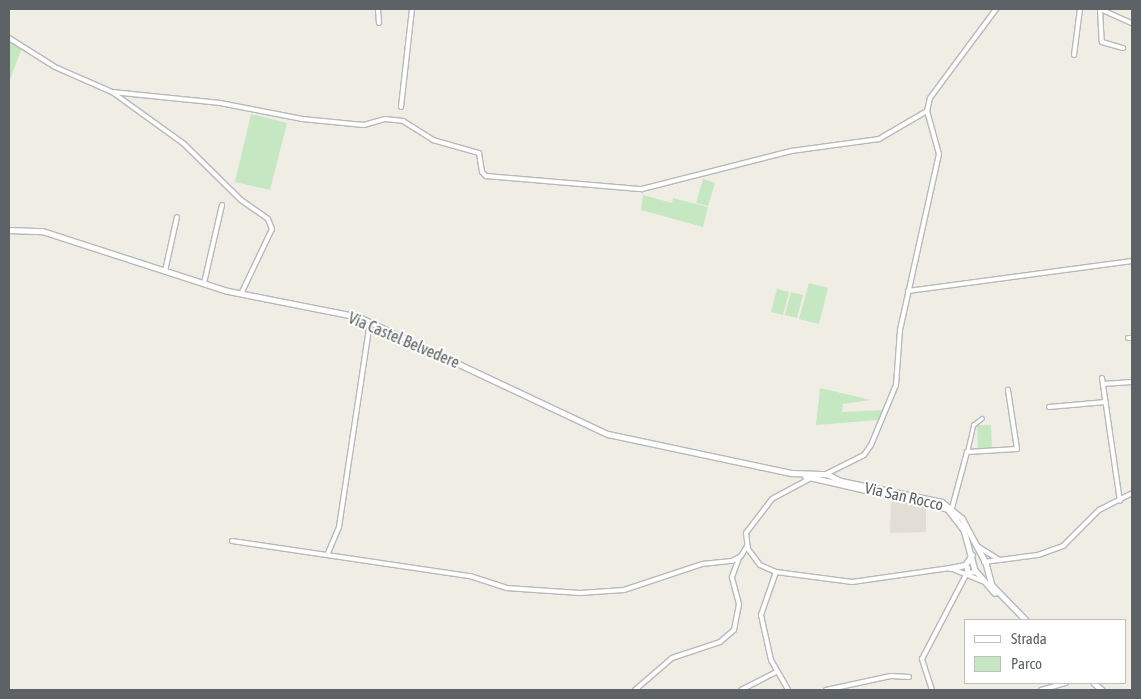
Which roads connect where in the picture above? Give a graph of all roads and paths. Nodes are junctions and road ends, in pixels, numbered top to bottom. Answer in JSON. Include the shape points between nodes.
{"nodes":[{"id":1,"x":378,"y":9,"type":"edge"},
{"id":2,"x":412,"y":9,"type":"edge"},
{"id":3,"x":996,"y":9,"type":"edge"},
{"id":4,"x":1080,"y":9,"type":"edge"},
{"id":5,"x":1100,"y":9,"type":"edge"},
{"id":6,"x":379,"y":23,"type":"dead end"},
{"id":7,"x":1132,"y":23,"type":"edge"},
{"id":8,"x":9,"y":38,"type":"edge"},
{"id":9,"x":1123,"y":48,"type":"dead end"},
{"id":10,"x":1074,"y":55,"type":"dead end"},
{"id":11,"x":112,"y":92,"type":"junction"},
{"id":12,"x":401,"y":106,"type":"dead end"},
{"id":13,"x":927,"y":112,"type":"junction"},
{"id":14,"x":222,"y":205,"type":"dead end"},
{"id":15,"x":177,"y":217,"type":"dead end"},
{"id":16,"x":9,"y":230,"type":"edge"},
{"id":17,"x":1132,"y":261,"type":"edge"},
{"id":18,"x":165,"y":271,"type":"junction"},
{"id":19,"x":204,"y":283,"type":"junction"},
{"id":20,"x":908,"y":291,"type":"junction"},
{"id":21,"x":241,"y":294,"type":"junction"},
{"id":22,"x":370,"y":322,"type":"junction"},
{"id":23,"x":1102,"y":378,"type":"dead end"},
{"id":24,"x":1132,"y":382,"type":"edge"},
{"id":25,"x":1103,"y":384,"type":"junction"},
{"id":26,"x":1008,"y":390,"type":"dead end"},
{"id":27,"x":1106,"y":402,"type":"junction"},
{"id":28,"x":1049,"y":407,"type":"dead end"},
{"id":29,"x":982,"y":418,"type":"dead end"},
{"id":30,"x":967,"y":452,"type":"junction"},
{"id":31,"x":836,"y":466,"type":"junction"},
{"id":32,"x":792,"y":472,"type":"junction"},
{"id":33,"x":812,"y":478,"type":"junction"},
{"id":34,"x":827,"y":478,"type":"junction"},
{"id":35,"x":1132,"y":493,"type":"edge"},
{"id":36,"x":1120,"y":501,"type":"junction"},
{"id":37,"x":952,"y":508,"type":"junction"},
{"id":38,"x":232,"y":540,"type":"dead end"},
{"id":39,"x":975,"y":545,"type":"junction"},
{"id":40,"x":747,"y":546,"type":"junction"},
{"id":41,"x":328,"y":553,"type":"junction"},
{"id":42,"x":972,"y":555,"type":"junction"},
{"id":43,"x":740,"y":556,"type":"junction"},
{"id":44,"x":999,"y":560,"type":"junction"},
{"id":45,"x":974,"y":564,"type":"junction"},
{"id":46,"x":985,"y":565,"type":"junction"},
{"id":47,"x":950,"y":568,"type":"junction"},
{"id":48,"x":967,"y":570,"type":"junction"},
{"id":49,"x":776,"y":572,"type":"junction"},
{"id":50,"x":978,"y":572,"type":"junction"},
{"id":51,"x":982,"y":581,"type":"junction"},
{"id":52,"x":1002,"y":599,"type":"junction"},
{"id":53,"x":1025,"y":619,"type":"edge"},
{"id":54,"x":776,"y":672,"type":"junction"},
{"id":55,"x":909,"y":677,"type":"dead end"},
{"id":56,"x":1062,"y":684,"type":"edge"},
{"id":57,"x":635,"y":690,"type":"edge"},
{"id":58,"x":741,"y":690,"type":"edge"},
{"id":59,"x":785,"y":690,"type":"edge"},
{"id":60,"x":826,"y":690,"type":"edge"},
{"id":61,"x":932,"y":690,"type":"edge"},
{"id":62,"x":1041,"y":690,"type":"edge"}],
"edges":[{"from":1,"to":6,"type":"street"},
{"from":2,"to":12,"type":"street"},
{"from":3,"to":13,"type":"street","via":[[935,89]]},
{"from":4,"to":10,"type":"street"},
{"from":5,"to":7,"type":"street"},
{"from":5,"to":9,"type":"street","via":[[1102,42]]},
{"from":8,"to":11,"type":"street","via":[[55,67]]},
{"from":11,"to":13,"type":"street","via":[[220,103],[302,119],[364,125],[385,119],[403,121],[433,140],[479,153],[482,172],[486,176],[642,189],[791,151],[879,139]]},
{"from":11,"to":21,"type":"street","via":[[184,143],[230,191],[272,224]]},
{"from":13,"to":20,"type":"street","via":[[939,154]]},
{"from":14,"to":19,"type":"street"},
{"from":15,"to":18,"type":"street"},
{"from":16,"to":18,"type":"street","name":"Via Castel Belvedere","via":[[42,231]]},
{"from":17,"to":20,"type":"street"},
{"from":18,"to":19,"type":"street","name":"Via Castel Belvedere"},
{"from":19,"to":21,"type":"street","name":"Via Castel Belvedere"},
{"from":20,"to":31,"type":"street","via":[[900,330],[896,385],[889,404],[864,455]]},
{"from":21,"to":22,"type":"street","name":"Via Castel Belvedere"},
{"from":22,"to":32,"type":"street","name":"Via Castel Belvedere","via":[[608,434]]},
{"from":22,"to":41,"type":"street","via":[[339,527]]},
{"from":23,"to":25,"type":"street"},
{"from":24,"to":25,"type":"street"},
{"from":25,"to":27,"type":"street"},
{"from":26,"to":30,"type":"street","via":[[1017,450]]},
{"from":27,"to":28,"type":"street"},
{"from":27,"to":36,"type":"street"},
{"from":29,"to":30,"type":"street","via":[[973,425]]},
{"from":30,"to":37,"type":"street"},
{"from":31,"to":34,"type":"street"},
{"from":31,"to":34,"type":"street"},
{"from":32,"to":33,"type":"street","name":"Via San Rocco"},
{"from":32,"to":34,"type":"street"},
{"from":33,"to":34,"type":"street","name":"Via San Rocco"},
{"from":33,"to":40,"type":"street","via":[[766,504],[746,533]]},
{"from":34,"to":37,"type":"street","name":"Via San Rocco","via":[[927,498]]},
{"from":34,"to":42,"type":"street","via":[[942,506],[964,530]]},
{"from":35,"to":36,"type":"street"},
{"from":36,"to":44,"type":"street","via":[[1099,510],[1063,546],[1038,555]]},
{"from":37,"to":39,"type":"street","name":"Via San Rocco"},
{"from":38,"to":41,"type":"street"},
{"from":39,"to":44,"type":"street"},
{"from":39,"to":46,"type":"street","name":"Via San Rocco"},
{"from":40,"to":43,"type":"street"},
{"from":40,"to":49,"type":"street","via":[[755,561]]},
{"from":41,"to":43,"type":"street","via":[[470,576],[506,588],[580,593],[624,590],[702,564]]},
{"from":42,"to":45,"type":"street"},
{"from":42,"to":47,"type":"street","via":[[965,565]]},
{"from":43,"to":57,"type":"street","via":[[732,577],[738,598],[734,630],[720,642],[672,658]]},
{"from":44,"to":46,"type":"street"},
{"from":45,"to":46,"type":"street"},
{"from":45,"to":48,"type":"street"},
{"from":45,"to":50,"type":"street"},
{"from":46,"to":50,"type":"street"},
{"from":46,"to":52,"type":"street"},
{"from":47,"to":48,"type":"street"},
{"from":47,"to":49,"type":"street","via":[[864,582]]},
{"from":48,"to":50,"type":"street"},
{"from":48,"to":51,"type":"street"},
{"from":48,"to":61,"type":"street","via":[[922,659]]},
{"from":49,"to":54,"type":"street","via":[[761,615]]},
{"from":50,"to":51,"type":"street"},
{"from":51,"to":52,"type":"street"},
{"from":52,"to":53,"type":"street"},
{"from":54,"to":58,"type":"street"},
{"from":54,"to":59,"type":"street"},
{"from":55,"to":60,"type":"street","via":[[881,678]]},
{"from":56,"to":62,"type":"street"}]}
